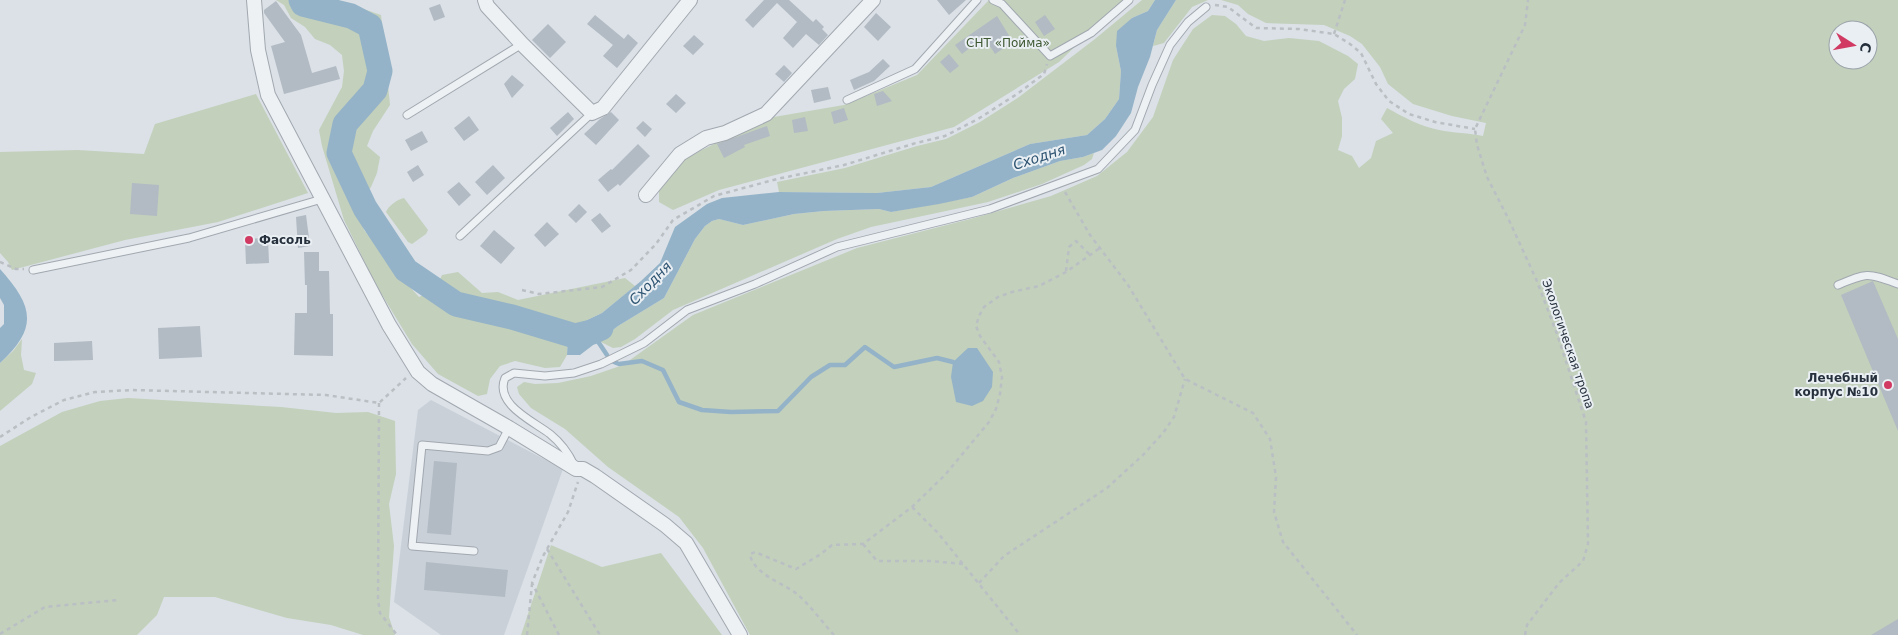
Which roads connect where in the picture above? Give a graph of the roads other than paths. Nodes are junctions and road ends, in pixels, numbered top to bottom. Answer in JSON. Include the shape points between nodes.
{"nodes":[{"id":1,"x":254,"y":0,"type":"edge"},
{"id":2,"x":485,"y":0,"type":"edge"},
{"id":3,"x":873,"y":0,"type":"edge"},
{"id":4,"x":977,"y":0,"type":"edge"},
{"id":5,"x":993,"y":0,"type":"edge"},
{"id":6,"x":1129,"y":0,"type":"edge"},
{"id":7,"x":688,"y":1,"type":"edge"},
{"id":8,"x":1206,"y":8,"type":"road end"},
{"id":9,"x":522,"y":44,"type":"junction"},
{"id":10,"x":847,"y":100,"type":"dead end"},
{"id":11,"x":592,"y":113,"type":"junction"},
{"id":12,"x":407,"y":115,"type":"dead end"},
{"id":13,"x":646,"y":195,"type":"dead end"},
{"id":14,"x":322,"y":199,"type":"junction"},
{"id":15,"x":460,"y":236,"type":"dead end"},
{"id":16,"x":33,"y":270,"type":"road end"},
{"id":17,"x":1898,"y":284,"type":"edge"},
{"id":18,"x":1838,"y":285,"type":"dead end"},
{"id":19,"x":509,"y":428,"type":"junction"},
{"id":20,"x":580,"y":469,"type":"junction"},
{"id":21,"x":474,"y":552,"type":"dead end"},
{"id":22,"x":740,"y":635,"type":"edge"}],
"edges":[{"from":1,"to":14,"type":"street","via":[[258,50],[268,95]]},
{"from":2,"to":9,"type":"street"},
{"from":3,"to":13,"type":"street","via":[[766,114],[706,138],[680,154]]},
{"from":4,"to":10,"type":"lane","via":[[915,69]]},
{"from":5,"to":6,"type":"lane","via":[[1002,4],[1050,56],[1091,33]]},
{"from":7,"to":11,"type":"street","via":[[603,108]]},
{"from":8,"to":20,"type":"lane","via":[[1188,22],[1170,45],[1135,130],[1098,169],[990,209],[837,247],[687,310],[644,343],[601,364],[574,373],[545,376],[514,373],[505,378],[502,385],[504,395],[512,405],[551,435]]},
{"from":9,"to":11,"type":"street"},
{"from":9,"to":12,"type":"lane"},
{"from":11,"to":15,"type":"lane"},
{"from":14,"to":16,"type":"lane","via":[[189,238]]},
{"from":14,"to":19,"type":"street","via":[[418,372],[432,384]]},
{"from":17,"to":18,"type":"lane","via":[[1865,274]]},
{"from":19,"to":20,"type":"street"},
{"from":19,"to":21,"type":"lane","via":[[499,447],[488,451],[422,445],[412,546]]},
{"from":20,"to":22,"type":"street","via":[[665,525],[686,543]]}]}
